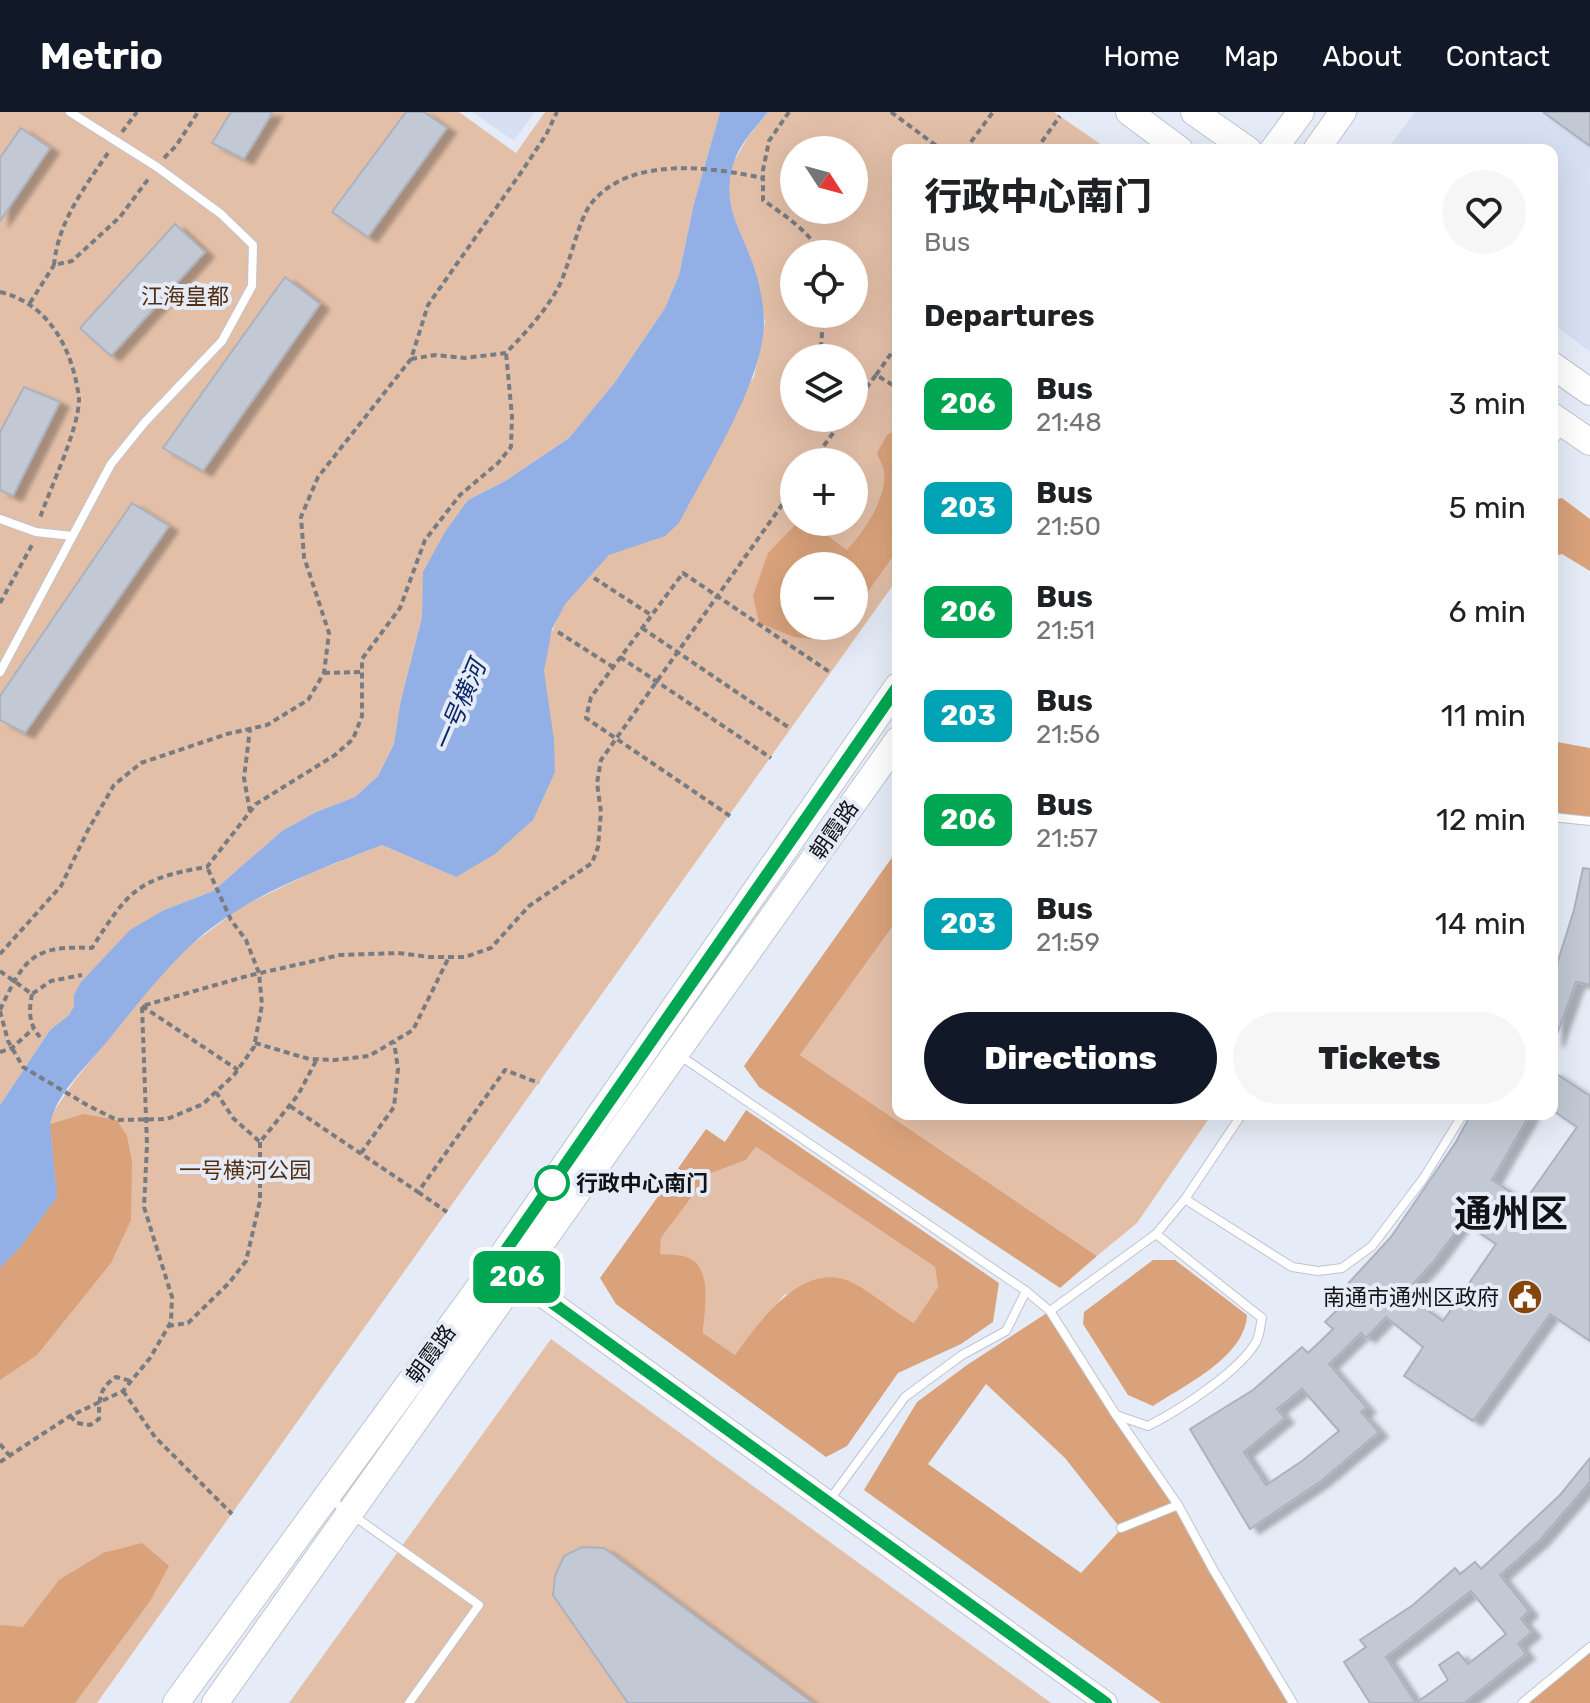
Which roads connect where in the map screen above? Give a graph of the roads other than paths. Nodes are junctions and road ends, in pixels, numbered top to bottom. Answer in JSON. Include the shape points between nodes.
{"nodes":[{"id":1,"x":70,"y":112,"type":"edge"},
{"id":2,"x":1129,"y":112,"type":"edge"},
{"id":3,"x":1194,"y":112,"type":"edge"},
{"id":4,"x":1301,"y":112,"type":"edge"},
{"id":5,"x":1343,"y":112,"type":"edge"},
{"id":6,"x":1172,"y":144,"type":"edge"},
{"id":7,"x":1239,"y":144,"type":"edge"},
{"id":8,"x":1277,"y":144,"type":"edge"},
{"id":9,"x":1320,"y":144,"type":"edge"},
{"id":10,"x":1558,"y":369,"type":"edge"},
{"id":11,"x":1590,"y":392,"type":"edge"},
{"id":12,"x":1558,"y":429,"type":"edge"},
{"id":13,"x":1590,"y":442,"type":"edge"},
{"id":14,"x":0,"y":519,"type":"edge"},
{"id":15,"x":72,"y":536,"type":"junction"},
{"id":16,"x":0,"y":672,"type":"edge"},
{"id":17,"x":892,"y":695,"type":"edge"},
{"id":18,"x":892,"y":748,"type":"edge"},
{"id":19,"x":1558,"y":818,"type":"edge"},
{"id":20,"x":1590,"y":821,"type":"edge"},
{"id":21,"x":676,"y":1053,"type":"junction"},
{"id":22,"x":1238,"y":1120,"type":"edge"},
{"id":23,"x":1459,"y":1120,"type":"edge"},
{"id":24,"x":1185,"y":1199,"type":"junction"},
{"id":25,"x":1156,"y":1234,"type":"junction"},
{"id":26,"x":507,"y":1270,"type":"junction"},
{"id":27,"x":1026,"y":1291,"type":"junction"},
{"id":28,"x":1050,"y":1311,"type":"junction"},
{"id":29,"x":1116,"y":1415,"type":"junction"},
{"id":30,"x":327,"y":1497,"type":"junction"},
{"id":31,"x":828,"y":1502,"type":"junction"},
{"id":32,"x":1178,"y":1505,"type":"junction"},
{"id":33,"x":1121,"y":1528,"type":"dead end"},
{"id":34,"x":1590,"y":1647,"type":"edge"},
{"id":35,"x":176,"y":1703,"type":"edge"},
{"id":36,"x":215,"y":1703,"type":"edge"},
{"id":37,"x":409,"y":1703,"type":"edge"},
{"id":38,"x":1106,"y":1703,"type":"edge"},
{"id":39,"x":1293,"y":1703,"type":"edge"},
{"id":40,"x":1522,"y":1703,"type":"edge"}],
"edges":[{"from":1,"to":15,"type":"lane","via":[[157,167],[253,245],[252,286],[222,341],[111,464]]},
{"from":2,"to":6,"type":"main road"},
{"from":3,"to":7,"type":"main road"},
{"from":4,"to":8,"type":"main road"},
{"from":5,"to":9,"type":"main road"},
{"from":10,"to":11,"type":"main road"},
{"from":12,"to":13,"type":"main road"},
{"from":14,"to":15,"type":"lane","via":[[36,532]]},
{"from":15,"to":16,"type":"lane"},
{"from":17,"to":26,"type":"main road","name":"朝霞路"},
{"from":18,"to":21,"type":"main road","name":"朝霞路"},
{"from":19,"to":20,"type":"lane"},
{"from":21,"to":26,"type":"main road","name":"朝霞路"},
{"from":21,"to":27,"type":"lane"},
{"from":22,"to":24,"type":"lane"},
{"from":23,"to":24,"type":"lane","via":[[1372,1246],[1342,1268],[1292,1267]]},
{"from":24,"to":25,"type":"lane"},
{"from":25,"to":28,"type":"lane"},
{"from":25,"to":29,"type":"lane","via":[[1262,1318],[1246,1356],[1177,1411],[1148,1426]]},
{"from":26,"to":30,"type":"main road","name":"朝霞路"},
{"from":26,"to":31,"type":"street"},
{"from":26,"to":36,"type":"main road","name":"朝霞路"},
{"from":27,"to":28,"type":"lane"},
{"from":27,"to":31,"type":"lane","via":[[1006,1331],[905,1397]]},
{"from":28,"to":29,"type":"lane"},
{"from":29,"to":32,"type":"lane"},
{"from":30,"to":35,"type":"main road","name":"朝霞路"},
{"from":30,"to":37,"type":"lane","via":[[479,1605]]},
{"from":31,"to":38,"type":"street"},
{"from":32,"to":33,"type":"lane"},
{"from":32,"to":39,"type":"lane"},
{"from":34,"to":40,"type":"lane"}]}
